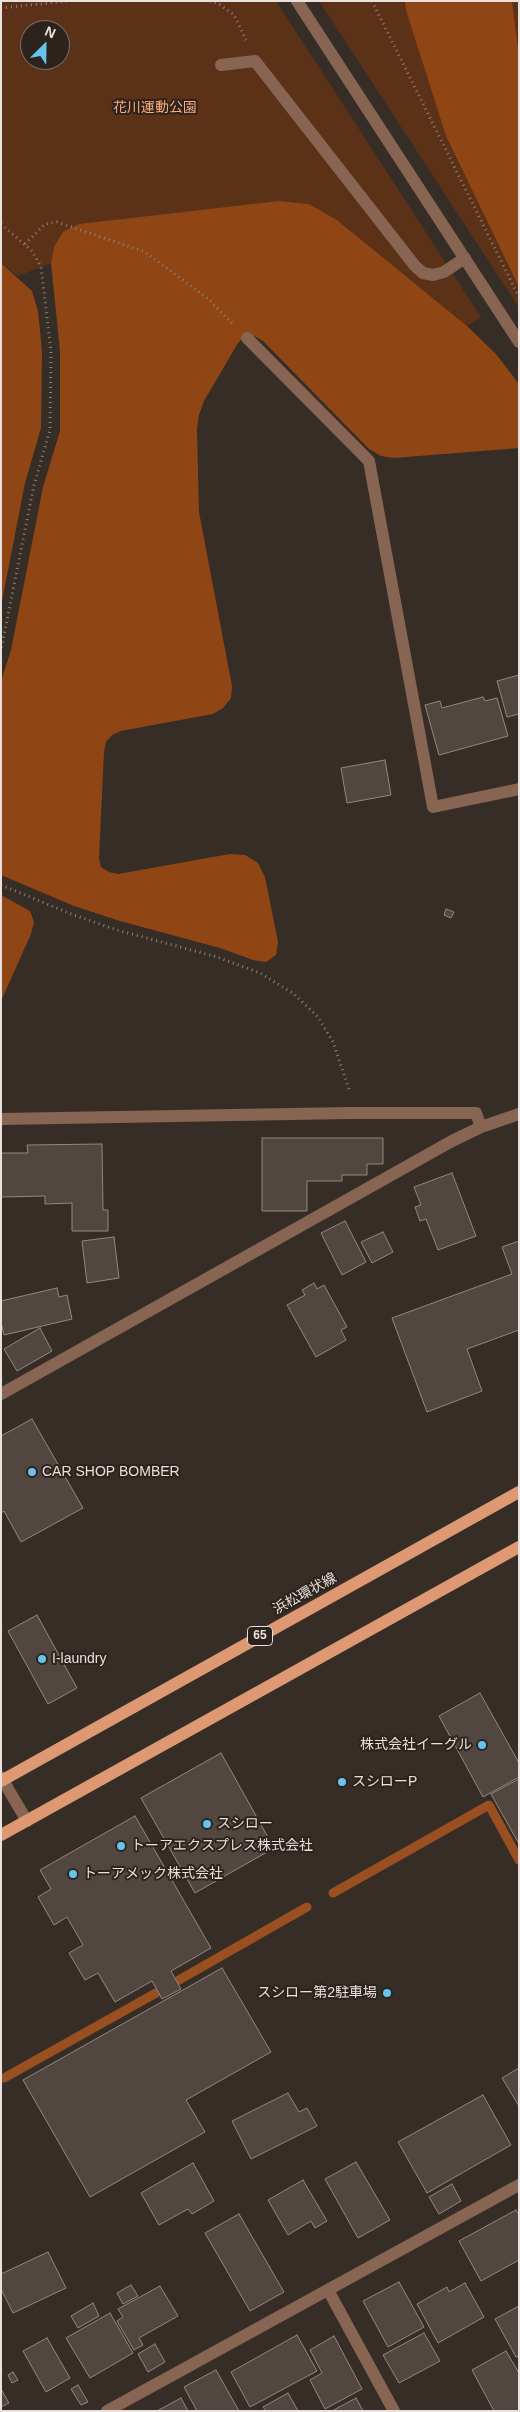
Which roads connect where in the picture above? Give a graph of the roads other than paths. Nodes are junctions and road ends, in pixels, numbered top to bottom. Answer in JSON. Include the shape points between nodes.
{"nodes":[{"id":1,"x":297,"y":1,"type":"edge"},
{"id":2,"x":221,"y":65,"type":"dead end"},
{"id":3,"x":465,"y":258,"type":"junction"},
{"id":4,"x":247,"y":338,"type":"road end"},
{"id":5,"x":519,"y":342,"type":"edge"},
{"id":6,"x":519,"y":789,"type":"edge"},
{"id":7,"x":519,"y":1114,"type":"edge"},
{"id":8,"x":1,"y":1119,"type":"edge"},
{"id":9,"x":481,"y":1127,"type":"junction"},
{"id":10,"x":1,"y":1394,"type":"edge"},
{"id":11,"x":519,"y":1492,"type":"edge"},
{"id":12,"x":519,"y":1547,"type":"edge"},
{"id":13,"x":2,"y":1779,"type":"edge"},
{"id":14,"x":26,"y":1821,"type":"junction"},
{"id":15,"x":1,"y":1835,"type":"edge"},
{"id":16,"x":519,"y":2186,"type":"edge"},
{"id":17,"x":328,"y":2290,"type":"junction"},
{"id":18,"x":107,"y":2411,"type":"edge"},
{"id":19,"x":394,"y":2411,"type":"edge"}],
"edges":[{"from":1,"to":3,"type":"street"},
{"from":2,"to":3,"type":"street","via":[[255,61],[423,273],[434,275],[444,272]]},
{"from":3,"to":5,"type":"street"},
{"from":4,"to":6,"type":"street","via":[[368,461],[433,807]]},
{"from":7,"to":9,"type":"street"},
{"from":8,"to":9,"type":"street","via":[[476,1113]]},
{"from":9,"to":10,"type":"street"},
{"from":11,"to":13,"type":"main road","name":"浜松環状線","number":"65"},
{"from":12,"to":14,"type":"main road"},
{"from":13,"to":14,"type":"street"},
{"from":14,"to":15,"type":"main road"},
{"from":16,"to":17,"type":"street"},
{"from":17,"to":18,"type":"street"},
{"from":17,"to":19,"type":"street"}]}
